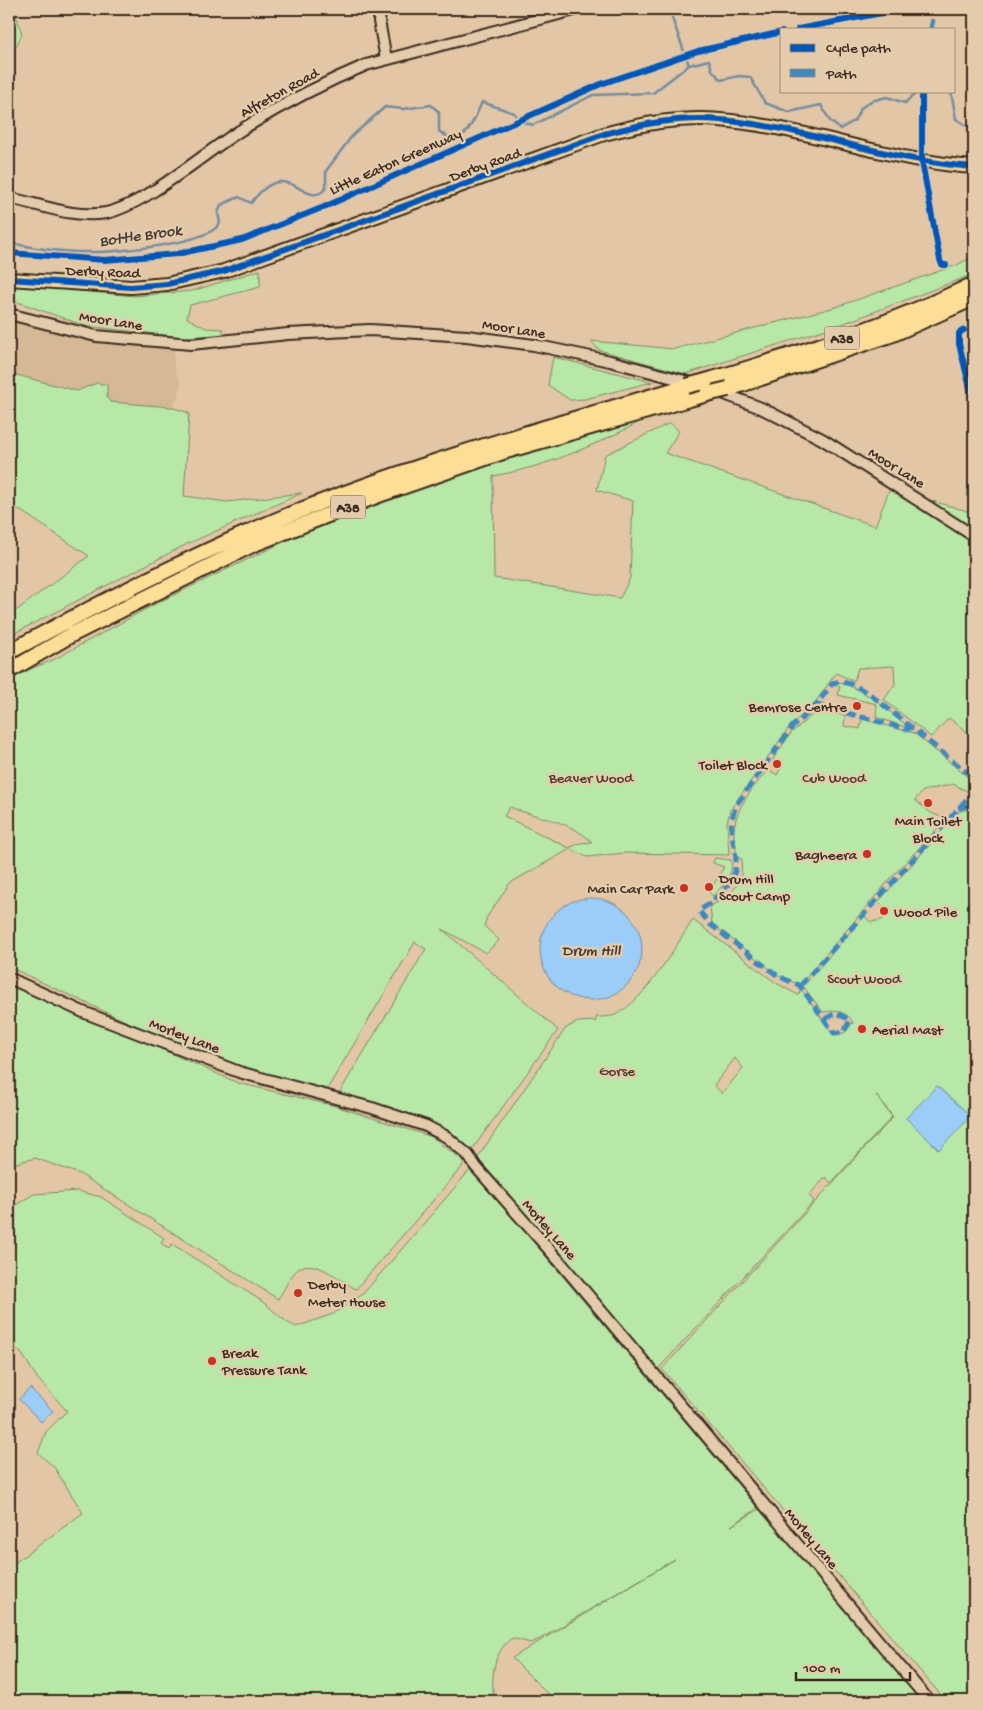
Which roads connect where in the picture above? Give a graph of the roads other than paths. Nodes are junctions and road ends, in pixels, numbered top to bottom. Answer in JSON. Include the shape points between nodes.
{"nodes":[{"id":1,"x":380,"y":9,"type":"edge"},
{"id":2,"x":578,"y":9,"type":"edge"},
{"id":3,"x":543,"y":13,"type":"edge"},
{"id":4,"x":386,"y":60,"type":"junction"},
{"id":5,"x":974,"y":167,"type":"edge"},
{"id":6,"x":9,"y":198,"type":"edge"},
{"id":7,"x":9,"y":279,"type":"edge"},
{"id":8,"x":974,"y":284,"type":"edge"},
{"id":9,"x":974,"y":298,"type":"edge"},
{"id":10,"x":9,"y":314,"type":"edge"},
{"id":11,"x":707,"y":388,"type":"junction"},
{"id":12,"x":974,"y":536,"type":"edge"},
{"id":13,"x":9,"y":652,"type":"edge"},
{"id":14,"x":9,"y":671,"type":"edge"},
{"id":15,"x":9,"y":978,"type":"edge"},
{"id":16,"x":929,"y":1701,"type":"edge"}],
"edges":[{"from":1,"to":4,"type":"street"},
{"from":2,"to":3,"type":"street","name":"Alfreton Road"},
{"from":3,"to":4,"type":"street","name":"Alfreton Road"},
{"from":4,"to":6,"type":"street","name":"Alfreton Road","via":[[342,76],[242,129],[146,195],[115,210],[73,214]]},
{"from":5,"to":7,"type":"main road","name":"Derby Road","via":[[922,162],[738,122],[669,120],[604,134],[260,259],[192,279],[131,287]]},
{"from":8,"to":11,"type":"highway","number":"A38","via":[[898,317]]},
{"from":9,"to":11,"type":"highway","number":"A38","bridge":true,"via":[[883,338],[728,389]]},
{"from":10,"to":12,"type":"street","name":"Moor Lane","via":[[96,336],[144,341],[191,344],[370,330],[467,336],[534,345],[610,361],[704,387],[761,408],[835,447]]},
{"from":11,"to":13,"type":"highway","number":"A38","bridge":true,"via":[[687,386],[473,448],[285,516],[228,541]]},
{"from":11,"to":14,"type":"highway","number":"A38","via":[[506,451],[263,540],[71,635]]},
{"from":15,"to":16,"type":"street","name":"Morley Lane","via":[[83,1012],[239,1072],[372,1108],[426,1126],[447,1137],[473,1161]]}]}
